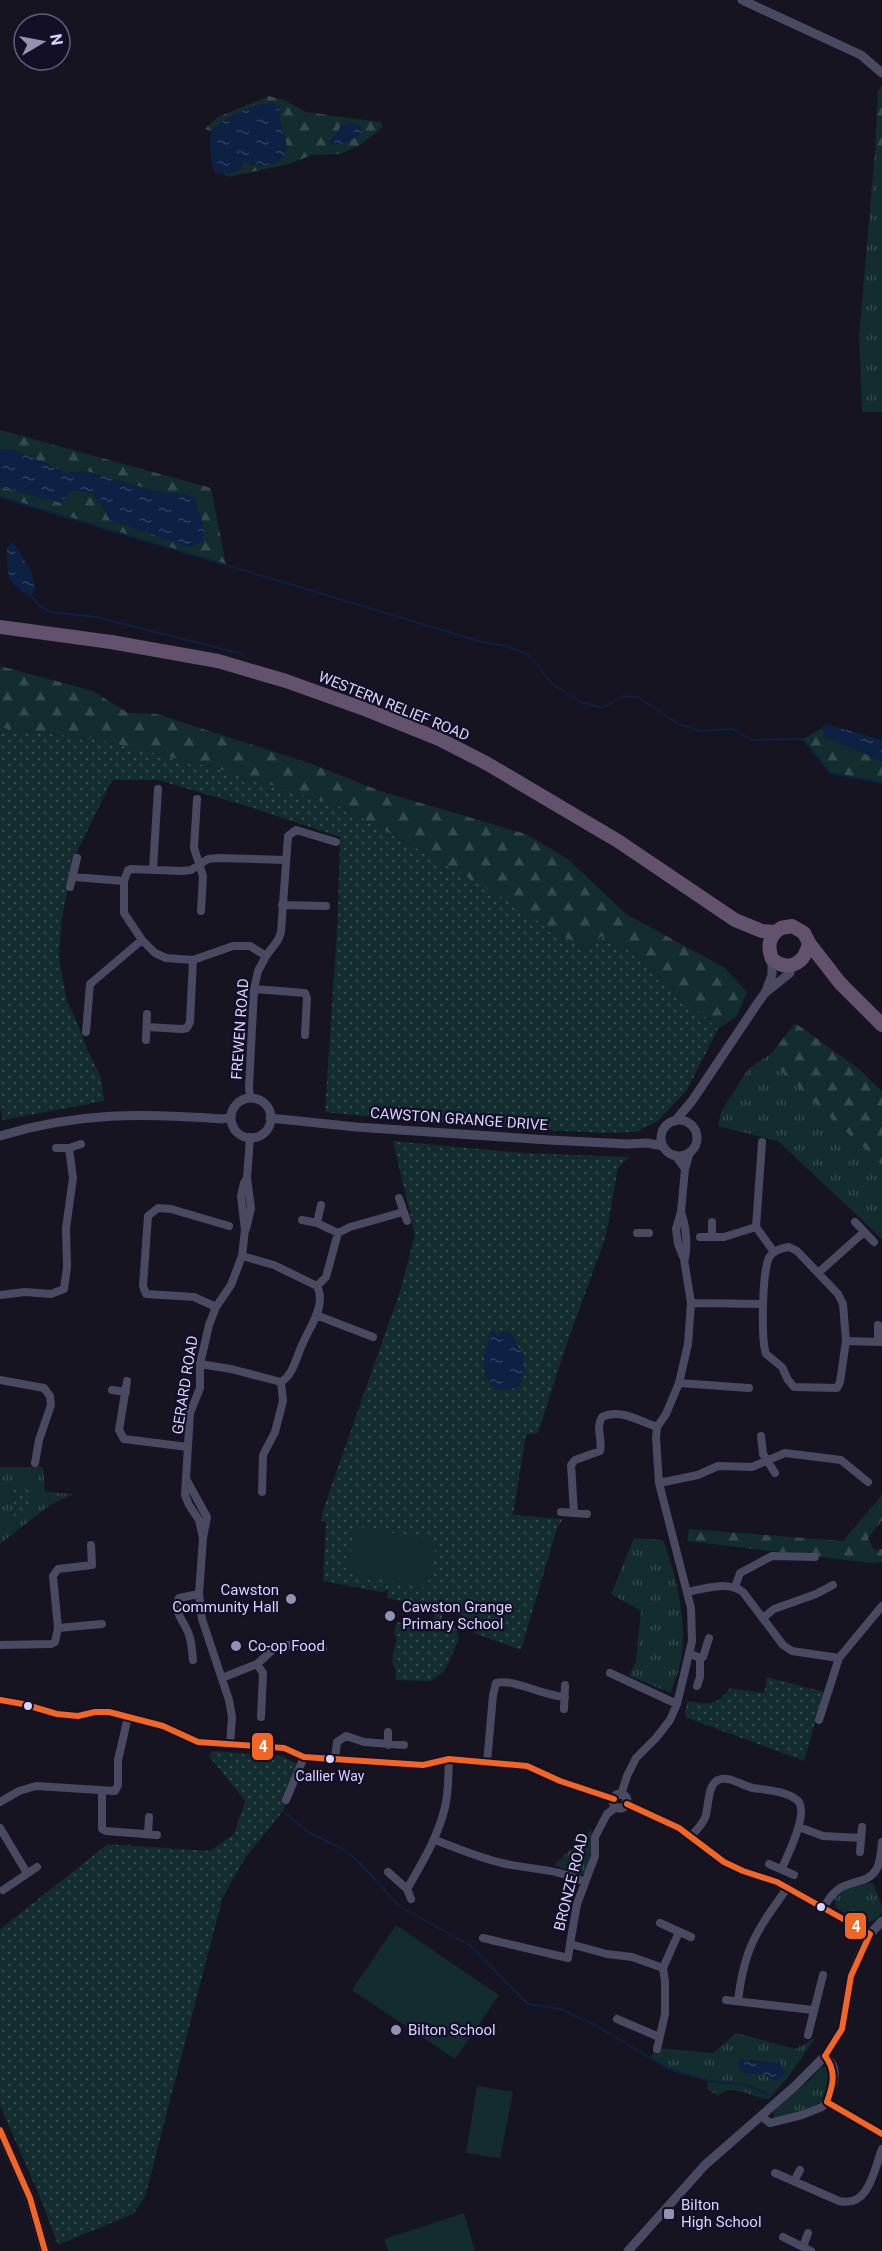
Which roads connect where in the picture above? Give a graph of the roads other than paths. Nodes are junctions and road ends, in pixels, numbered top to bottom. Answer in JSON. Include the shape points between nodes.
{"nodes":[{"id":1,"x":742,"y":0,"type":"edge"},
{"id":2,"x":882,"y":73,"type":"edge"},
{"id":3,"x":0,"y":627,"type":"edge"},
{"id":4,"x":158,"y":789,"type":"dead end"},
{"id":5,"x":197,"y":799,"type":"dead end"},
{"id":6,"x":336,"y":842,"type":"dead end"},
{"id":7,"x":77,"y":858,"type":"dead end"},
{"id":8,"x":285,"y":860,"type":"junction"},
{"id":9,"x":200,"y":864,"type":"junction"},
{"id":10,"x":153,"y":869,"type":"junction"},
{"id":11,"x":74,"y":877,"type":"junction"},
{"id":12,"x":124,"y":881,"type":"junction"},
{"id":13,"x":70,"y":887,"type":"dead end"},
{"id":14,"x":282,"y":905,"type":"junction"},
{"id":15,"x":326,"y":906,"type":"dead end"},
{"id":16,"x":201,"y":911,"type":"dead end"},
{"id":17,"x":735,"y":920,"type":"junction"},
{"id":18,"x":775,"y":932,"type":"junction"},
{"id":19,"x":142,"y":940,"type":"junction"},
{"id":20,"x":809,"y":943,"type":"junction"},
{"id":21,"x":770,"y":953,"type":"junction"},
{"id":22,"x":266,"y":956,"type":"junction"},
{"id":23,"x":193,"y":960,"type":"junction"},
{"id":24,"x":796,"y":963,"type":"junction"},
{"id":25,"x":840,"y":983,"type":"junction"},
{"id":26,"x":254,"y":989,"type":"junction"},
{"id":27,"x":765,"y":993,"type":"junction"},
{"id":28,"x":147,"y":1014,"type":"dead end"},
{"id":29,"x":882,"y":1025,"type":"edge"},
{"id":30,"x":147,"y":1027,"type":"junction"},
{"id":31,"x":86,"y":1032,"type":"dead end"},
{"id":32,"x":305,"y":1035,"type":"dead end"},
{"id":33,"x":146,"y":1040,"type":"dead end"},
{"id":34,"x":250,"y":1098,"type":"junction"},
{"id":35,"x":692,"y":1101,"type":"junction"},
{"id":36,"x":231,"y":1117,"type":"junction"},
{"id":37,"x":270,"y":1118,"type":"junction"},
{"id":38,"x":675,"y":1121,"type":"junction"},
{"id":39,"x":693,"y":1127,"type":"junction"},
{"id":40,"x":663,"y":1130,"type":"junction"},
{"id":41,"x":0,"y":1136,"type":"edge"},
{"id":42,"x":250,"y":1137,"type":"junction"},
{"id":43,"x":762,"y":1142,"type":"dead end"},
{"id":44,"x":647,"y":1143,"type":"junction"},
{"id":45,"x":81,"y":1144,"type":"dead end"},
{"id":46,"x":663,"y":1146,"type":"junction"},
{"id":47,"x":56,"y":1148,"type":"dead end"},
{"id":48,"x":69,"y":1148,"type":"junction"},
{"id":49,"x":690,"y":1152,"type":"junction"},
{"id":50,"x":675,"y":1155,"type":"junction"},
{"id":51,"x":685,"y":1169,"type":"junction"},
{"id":52,"x":399,"y":1198,"type":"dead end"},
{"id":53,"x":321,"y":1206,"type":"dead end"},
{"id":54,"x":403,"y":1212,"type":"junction"},
{"id":55,"x":302,"y":1220,"type":"dead end"},
{"id":56,"x":407,"y":1221,"type":"dead end"},
{"id":57,"x":712,"y":1222,"type":"dead end"},
{"id":58,"x":855,"y":1222,"type":"dead end"},
{"id":59,"x":317,"y":1223,"type":"junction"},
{"id":60,"x":230,"y":1226,"type":"dead end"},
{"id":61,"x":756,"y":1227,"type":"junction"},
{"id":62,"x":864,"y":1232,"type":"junction"},
{"id":63,"x":338,"y":1233,"type":"junction"},
{"id":64,"x":637,"y":1233,"type":"dead end"},
{"id":65,"x":649,"y":1233,"type":"dead end"},
{"id":66,"x":700,"y":1237,"type":"dead end"},
{"id":67,"x":712,"y":1237,"type":"junction"},
{"id":68,"x":874,"y":1242,"type":"dead end"},
{"id":69,"x":774,"y":1252,"type":"junction"},
{"id":70,"x":242,"y":1256,"type":"junction"},
{"id":71,"x":818,"y":1273,"type":"junction"},
{"id":72,"x":316,"y":1286,"type":"junction"},
{"id":73,"x":0,"y":1295,"type":"edge"},
{"id":74,"x":691,"y":1303,"type":"junction"},
{"id":75,"x":763,"y":1304,"type":"junction"},
{"id":76,"x":216,"y":1307,"type":"junction"},
{"id":77,"x":316,"y":1315,"type":"junction"},
{"id":78,"x":878,"y":1325,"type":"dead end"},
{"id":79,"x":373,"y":1337,"type":"dead end"},
{"id":80,"x":846,"y":1341,"type":"junction"},
{"id":81,"x":880,"y":1342,"type":"edge"},
{"id":82,"x":200,"y":1364,"type":"junction"},
{"id":83,"x":0,"y":1380,"type":"edge"},
{"id":84,"x":127,"y":1381,"type":"dead end"},
{"id":85,"x":281,"y":1382,"type":"junction"},
{"id":86,"x":679,"y":1383,"type":"junction"},
{"id":87,"x":749,"y":1388,"type":"dead end"},
{"id":88,"x":111,"y":1390,"type":"dead end"},
{"id":89,"x":126,"y":1392,"type":"junction"},
{"id":90,"x":657,"y":1427,"type":"junction"},
{"id":91,"x":761,"y":1436,"type":"dead end"},
{"id":92,"x":189,"y":1447,"type":"junction"},
{"id":93,"x":767,"y":1460,"type":"junction"},
{"id":94,"x":35,"y":1463,"type":"dead end"},
{"id":95,"x":775,"y":1473,"type":"dead end"},
{"id":96,"x":868,"y":1482,"type":"dead end"},
{"id":97,"x":659,"y":1483,"type":"junction"},
{"id":98,"x":262,"y":1492,"type":"dead end"},
{"id":99,"x":561,"y":1512,"type":"dead end"},
{"id":100,"x":574,"y":1513,"type":"junction"},
{"id":101,"x":587,"y":1514,"type":"dead end"},
{"id":102,"x":91,"y":1545,"type":"dead end"},
{"id":103,"x":815,"y":1557,"type":"dead end"},
{"id":104,"x":832,"y":1585,"type":"dead end"},
{"id":105,"x":735,"y":1587,"type":"junction"},
{"id":106,"x":688,"y":1592,"type":"junction"},
{"id":107,"x":199,"y":1594,"type":"junction"},
{"id":108,"x":882,"y":1606,"type":"edge"},
{"id":109,"x":763,"y":1618,"type":"junction"},
{"id":110,"x":102,"y":1624,"type":"dead end"},
{"id":111,"x":58,"y":1628,"type":"junction"},
{"id":112,"x":709,"y":1638,"type":"dead end"},
{"id":113,"x":0,"y":1645,"type":"edge"},
{"id":114,"x":323,"y":1649,"type":"dead end"},
{"id":115,"x":689,"y":1653,"type":"junction"},
{"id":116,"x":700,"y":1658,"type":"junction"},
{"id":117,"x":839,"y":1658,"type":"junction"},
{"id":118,"x":193,"y":1660,"type":"dead end"},
{"id":119,"x":257,"y":1664,"type":"junction"},
{"id":120,"x":610,"y":1673,"type":"dead end"},
{"id":121,"x":222,"y":1678,"type":"junction"},
{"id":122,"x":566,"y":1685,"type":"dead end"},
{"id":123,"x":697,"y":1686,"type":"dead end"},
{"id":124,"x":565,"y":1697,"type":"junction"},
{"id":125,"x":0,"y":1700,"type":"edge"},
{"id":126,"x":678,"y":1704,"type":"junction"},
{"id":127,"x":564,"y":1709,"type":"dead end"},
{"id":128,"x":128,"y":1717,"type":"junction"},
{"id":129,"x":261,"y":1717,"type":"dead end"},
{"id":130,"x":819,"y":1720,"type":"dead end"},
{"id":131,"x":388,"y":1732,"type":"dead end"},
{"id":132,"x":230,"y":1745,"type":"junction"},
{"id":133,"x":388,"y":1745,"type":"junction"},
{"id":134,"x":404,"y":1745,"type":"dead end"},
{"id":135,"x":304,"y":1757,"type":"junction"},
{"id":136,"x":335,"y":1758,"type":"junction"},
{"id":137,"x":449,"y":1759,"type":"junction"},
{"id":138,"x":487,"y":1763,"type":"junction"},
{"id":139,"x":102,"y":1792,"type":"junction"},
{"id":140,"x":286,"y":1800,"type":"dead end"},
{"id":141,"x":617,"y":1800,"type":"junction"},
{"id":142,"x":0,"y":1802,"type":"edge"},
{"id":143,"x":149,"y":1817,"type":"dead end"},
{"id":144,"x":799,"y":1827,"type":"junction"},
{"id":145,"x":862,"y":1827,"type":"dead end"},
{"id":146,"x":0,"y":1828,"type":"edge"},
{"id":147,"x":147,"y":1834,"type":"junction"},
{"id":148,"x":158,"y":1834,"type":"dead end"},
{"id":149,"x":692,"y":1836,"type":"junction"},
{"id":150,"x":861,"y":1839,"type":"junction"},
{"id":151,"x":435,"y":1840,"type":"junction"},
{"id":152,"x":882,"y":1842,"type":"edge"},
{"id":153,"x":860,"y":1852,"type":"dead end"},
{"id":154,"x":770,"y":1864,"type":"dead end"},
{"id":155,"x":37,"y":1867,"type":"dead end"},
{"id":156,"x":782,"y":1868,"type":"junction"},
{"id":157,"x":388,"y":1872,"type":"dead end"},
{"id":158,"x":27,"y":1873,"type":"junction"},
{"id":159,"x":794,"y":1875,"type":"dead end"},
{"id":160,"x":585,"y":1882,"type":"junction"},
{"id":161,"x":788,"y":1887,"type":"junction"},
{"id":162,"x":407,"y":1889,"type":"junction"},
{"id":163,"x":3,"y":1890,"type":"dead end"},
{"id":164,"x":411,"y":1899,"type":"dead end"},
{"id":165,"x":824,"y":1908,"type":"junction"},
{"id":166,"x":882,"y":1921,"type":"edge"},
{"id":167,"x":660,"y":1923,"type":"dead end"},
{"id":168,"x":679,"y":1932,"type":"junction"},
{"id":169,"x":870,"y":1934,"type":"junction"},
{"id":170,"x":691,"y":1937,"type":"dead end"},
{"id":171,"x":483,"y":1938,"type":"dead end"},
{"id":172,"x":570,"y":1944,"type":"junction"},
{"id":173,"x":663,"y":1968,"type":"junction"},
{"id":174,"x":823,"y":1975,"type":"dead end"},
{"id":175,"x":726,"y":2000,"type":"dead end"},
{"id":176,"x":738,"y":2001,"type":"junction"},
{"id":177,"x":813,"y":2010,"type":"junction"},
{"id":178,"x":617,"y":2019,"type":"dead end"},
{"id":179,"x":808,"y":2035,"type":"dead end"},
{"id":180,"x":659,"y":2037,"type":"junction"},
{"id":181,"x":657,"y":2049,"type":"dead end"},
{"id":182,"x":825,"y":2056,"type":"junction"},
{"id":183,"x":827,"y":2102,"type":"junction"},
{"id":184,"x":761,"y":2116,"type":"junction"},
{"id":185,"x":0,"y":2130,"type":"edge"},
{"id":186,"x":882,"y":2134,"type":"edge"},
{"id":187,"x":882,"y":2150,"type":"edge"},
{"id":188,"x":800,"y":2170,"type":"dead end"},
{"id":189,"x":775,"y":2173,"type":"dead end"},
{"id":190,"x":794,"y":2181,"type":"junction"},
{"id":191,"x":808,"y":2233,"type":"dead end"},
{"id":192,"x":783,"y":2237,"type":"dead end"},
{"id":193,"x":803,"y":2247,"type":"junction"},
{"id":194,"x":45,"y":2251,"type":"edge"},
{"id":195,"x":628,"y":2251,"type":"edge"},
{"id":196,"x":812,"y":2251,"type":"edge"}],
"edges":[{"from":1,"to":2,"type":"street","via":[[861,55]]},
{"from":3,"to":17,"type":"highway","name":"WESTERN RELIEF ROAD","via":[[218,661],[367,710],[486,763],[618,841]]},
{"from":4,"to":10,"type":"street"},
{"from":5,"to":9,"type":"street","via":[[194,848]]},
{"from":6,"to":8,"type":"street","name":"FREWEN ROAD","via":[[296,830],[288,836]]},
{"from":7,"to":11,"type":"street"},
{"from":8,"to":9,"type":"street","via":[[219,858]]},
{"from":8,"to":14,"type":"street","name":"FREWEN ROAD"},
{"from":9,"to":10,"type":"street","via":[[182,871]]},
{"from":9,"to":16,"type":"street","via":[[204,876]]},
{"from":10,"to":12,"type":"street","via":[[128,870]]},
{"from":11,"to":12,"type":"street"},
{"from":11,"to":13,"type":"street"},
{"from":12,"to":19,"type":"street","via":[[124,913]]},
{"from":14,"to":15,"type":"street"},
{"from":14,"to":22,"type":"street","name":"FREWEN ROAD","via":[[278,940]]},
{"from":17,"to":18,"type":"highway","name":"WESTERN RELIEF ROAD"},
{"from":17,"to":21,"type":"highway","name":"WESTERN RELIEF ROAD"},
{"from":18,"to":20,"type":"highway","via":[[784,926],[798,928]]},
{"from":18,"to":21,"type":"highway","via":[[769,940]]},
{"from":19,"to":23,"type":"street","via":[[165,958]]},
{"from":19,"to":31,"type":"street","via":[[90,984]]},
{"from":20,"to":24,"type":"highway","via":[[807,952]]},
{"from":20,"to":25,"type":"highway"},
{"from":21,"to":24,"type":"highway","via":[[782,965]]},
{"from":21,"to":27,"type":"street","via":[[772,975]]},
{"from":22,"to":23,"type":"street","via":[[249,946],[233,946]]},
{"from":22,"to":26,"type":"street","name":"FREWEN ROAD"},
{"from":23,"to":30,"type":"street","via":[[188,1028]]},
{"from":24,"to":25,"type":"highway","via":[[818,968]]},
{"from":24,"to":27,"type":"street","via":[[790,973]]},
{"from":25,"to":29,"type":"highway"},
{"from":26,"to":32,"type":"street","via":[[304,993]]},
{"from":26,"to":34,"type":"street","name":"FREWEN ROAD"},
{"from":27,"to":35,"type":"street"},
{"from":28,"to":30,"type":"street"},
{"from":30,"to":33,"type":"street"},
{"from":34,"to":36,"type":"street","via":[[239,1102]]},
{"from":34,"to":37,"type":"street","via":[[265,1104]]},
{"from":35,"to":38,"type":"street"},
{"from":35,"to":39,"type":"street"},
{"from":36,"to":41,"type":"street","via":[[102,1115]]},
{"from":36,"to":42,"type":"street","via":[[235,1129]]},
{"from":37,"to":42,"type":"street","via":[[262,1134]]},
{"from":37,"to":44,"type":"street","name":"CAWSTON GRANGE DRIVE","via":[[549,1140]]},
{"from":38,"to":39,"type":"street","via":[[685,1121]]},
{"from":38,"to":40,"type":"street"},
{"from":39,"to":49,"type":"street","via":[[697,1138]]},
{"from":40,"to":44,"type":"street"},
{"from":40,"to":46,"type":"street"},
{"from":42,"to":70,"type":"street","name":"GERARD ROAD","via":[[247,1178],[251,1208]]},
{"from":43,"to":61,"type":"street"},
{"from":44,"to":46,"type":"street","name":"CAWSTON GRANGE DRIVE"},
{"from":45,"to":48,"type":"street"},
{"from":46,"to":50,"type":"street"},
{"from":47,"to":48,"type":"street"},
{"from":48,"to":73,"type":"street","via":[[72,1178],[64,1289],[51,1294]]},
{"from":49,"to":50,"type":"street"},
{"from":49,"to":51,"type":"street"},
{"from":50,"to":51,"type":"street"},
{"from":51,"to":74,"type":"street","via":[[681,1212]]},
{"from":52,"to":54,"type":"street"},
{"from":53,"to":59,"type":"street"},
{"from":54,"to":56,"type":"street"},
{"from":54,"to":63,"type":"street"},
{"from":55,"to":59,"type":"street"},
{"from":57,"to":67,"type":"street"},
{"from":58,"to":62,"type":"street"},
{"from":59,"to":63,"type":"street"},
{"from":60,"to":76,"type":"street","via":[[171,1209],[158,1208],[148,1216],[143,1286],[146,1294],[194,1297]]},
{"from":61,"to":67,"type":"street"},
{"from":61,"to":69,"type":"street"},
{"from":62,"to":68,"type":"street"},
{"from":62,"to":71,"type":"street"},
{"from":63,"to":72,"type":"street","via":[[326,1277]]},
{"from":64,"to":65,"type":"street"},
{"from":66,"to":67,"type":"street"},
{"from":69,"to":71,"type":"street","via":[[789,1247]]},
{"from":69,"to":75,"type":"street","via":[[768,1260]]},
{"from":70,"to":72,"type":"street","via":[[274,1265]]},
{"from":70,"to":76,"type":"street","name":"GERARD ROAD","via":[[231,1285]]},
{"from":71,"to":80,"type":"street","via":[[843,1304]]},
{"from":72,"to":77,"type":"street"},
{"from":74,"to":75,"type":"street"},
{"from":74,"to":86,"type":"street","via":[[688,1344]]},
{"from":75,"to":80,"type":"street","via":[[766,1354],[782,1367],[794,1387],[837,1388]]},
{"from":76,"to":82,"type":"street","name":"GERARD ROAD"},
{"from":77,"to":79,"type":"street"},
{"from":77,"to":85,"type":"street","via":[[288,1378]]},
{"from":78,"to":81,"type":"street"},
{"from":80,"to":81,"type":"street"},
{"from":82,"to":85,"type":"street"},
{"from":82,"to":92,"type":"street","name":"GERARD ROAD","via":[[200,1388],[190,1413]]},
{"from":83,"to":94,"type":"street","via":[[45,1388],[50,1396]]},
{"from":84,"to":89,"type":"street"},
{"from":85,"to":98,"type":"street","via":[[283,1401],[275,1432],[263,1455]]},
{"from":86,"to":87,"type":"street"},
{"from":86,"to":90,"type":"street"},
{"from":88,"to":89,"type":"street"},
{"from":89,"to":92,"type":"street","via":[[119,1430],[124,1439]]},
{"from":90,"to":97,"type":"street","name":"BRONZE ROAD"},
{"from":90,"to":100,"type":"street","via":[[622,1414],[602,1417],[600,1451],[571,1465]]},
{"from":91,"to":93,"type":"street"},
{"from":92,"to":107,"type":"street","name":"GERARD ROAD","via":[[186,1479],[207,1517]]},
{"from":93,"to":95,"type":"street"},
{"from":93,"to":96,"type":"street","via":[[785,1454],[841,1460]]},
{"from":93,"to":97,"type":"street","via":[[752,1467],[718,1466],[698,1475]]},
{"from":97,"to":106,"type":"street","name":"BRONZE ROAD"},
{"from":99,"to":100,"type":"street"},
{"from":100,"to":101,"type":"street"},
{"from":102,"to":111,"type":"street","via":[[92,1565],[58,1569],[53,1576]]},
{"from":103,"to":105,"type":"street","via":[[772,1556],[740,1573]]},
{"from":104,"to":109,"type":"street","via":[[774,1609]]},
{"from":105,"to":106,"type":"street"},
{"from":105,"to":109,"type":"street"},
{"from":106,"to":115,"type":"street","name":"BRONZE ROAD","via":[[692,1634]]},
{"from":107,"to":118,"type":"street","via":[[179,1598],[177,1607],[189,1632]]},
{"from":107,"to":121,"type":"street","name":"GERARD ROAD","via":[[202,1619]]},
{"from":108,"to":117,"type":"street"},
{"from":109,"to":117,"type":"street","via":[[792,1651]]},
{"from":110,"to":111,"type":"street"},
{"from":111,"to":113,"type":"street","via":[[51,1644]]},
{"from":112,"to":116,"type":"street"},
{"from":114,"to":119,"type":"street","via":[[287,1645],[275,1648]]},
{"from":115,"to":116,"type":"street"},
{"from":115,"to":126,"type":"street","name":"BRONZE ROAD"},
{"from":116,"to":123,"type":"street"},
{"from":117,"to":130,"type":"street"},
{"from":119,"to":121,"type":"street"},
{"from":119,"to":129,"type":"street","via":[[263,1673]]},
{"from":120,"to":126,"type":"street"},
{"from":121,"to":132,"type":"street","name":"GERARD ROAD","via":[[232,1717]]},
{"from":122,"to":124,"type":"street"},
{"from":124,"to":127,"type":"street"},
{"from":124,"to":138,"type":"street","via":[[504,1681],[496,1683]]},
{"from":125,"to":128,"type":"street","via":[[57,1714],[109,1712]]},
{"from":126,"to":141,"type":"street","name":"BRONZE ROAD","via":[[670,1720],[636,1758]]},
{"from":128,"to":132,"type":"street","via":[[163,1726],[198,1742]]},
{"from":128,"to":139,"type":"street","via":[[118,1760],[118,1785],[115,1791]]},
{"from":131,"to":133,"type":"street"},
{"from":132,"to":135,"type":"street","via":[[284,1748]]},
{"from":133,"to":134,"type":"street"},
{"from":133,"to":136,"type":"street","via":[[343,1736],[337,1742]]},
{"from":135,"to":136,"type":"street"},
{"from":135,"to":140,"type":"street"},
{"from":136,"to":137,"type":"street","via":[[423,1765]]},
{"from":137,"to":138,"type":"street"},
{"from":137,"to":151,"type":"street","via":[[446,1807]]},
{"from":138,"to":141,"type":"street","via":[[527,1766]]},
{"from":139,"to":142,"type":"street","via":[[36,1786]]},
{"from":139,"to":147,"type":"street","via":[[102,1829]]},
{"from":141,"to":149,"type":"street","via":[[627,1799],[627,1804]]},
{"from":141,"to":160,"type":"street","name":"BRONZE ROAD","via":[[595,1837],[595,1856]]},
{"from":143,"to":147,"type":"street"},
{"from":144,"to":149,"type":"street","via":[[800,1801],[725,1778],[714,1784],[705,1818]]},
{"from":144,"to":150,"type":"street","via":[[823,1836]]},
{"from":144,"to":156,"type":"street"},
{"from":145,"to":150,"type":"street"},
{"from":146,"to":158,"type":"street"},
{"from":147,"to":148,"type":"street"},
{"from":149,"to":161,"type":"street","via":[[724,1862]]},
{"from":150,"to":153,"type":"street"},
{"from":151,"to":160,"type":"street","via":[[477,1857],[567,1873]]},
{"from":151,"to":162,"type":"street"},
{"from":152,"to":165,"type":"street","via":[[878,1868],[868,1877],[835,1890]]},
{"from":154,"to":156,"type":"street"},
{"from":155,"to":158,"type":"street"},
{"from":156,"to":159,"type":"street"},
{"from":157,"to":162,"type":"street"},
{"from":158,"to":163,"type":"street"},
{"from":160,"to":172,"type":"street","name":"BRONZE ROAD"},
{"from":161,"to":165,"type":"street"},
{"from":161,"to":176,"type":"street","via":[[749,1947]]},
{"from":162,"to":164,"type":"street"},
{"from":165,"to":169,"type":"street"},
{"from":166,"to":169,"type":"street"},
{"from":167,"to":168,"type":"street"},
{"from":168,"to":170,"type":"street"},
{"from":168,"to":173,"type":"street"},
{"from":169,"to":182,"type":"street","via":[[851,1976],[842,2029]]},
{"from":171,"to":172,"type":"street","via":[[568,1958]]},
{"from":172,"to":173,"type":"street","name":"BRONZE ROAD"},
{"from":173,"to":180,"type":"street","via":[[665,2014]]},
{"from":174,"to":177,"type":"street"},
{"from":175,"to":176,"type":"street"},
{"from":176,"to":177,"type":"street"},
{"from":177,"to":179,"type":"street"},
{"from":178,"to":180,"type":"street"},
{"from":180,"to":181,"type":"street"},
{"from":182,"to":183,"type":"street","via":[[835,2071]]},
{"from":182,"to":184,"type":"street"},
{"from":183,"to":184,"type":"street","via":[[778,2122],[770,2123]]},
{"from":183,"to":186,"type":"street"},
{"from":184,"to":195,"type":"street","via":[[705,2165]]},
{"from":185,"to":194,"type":"main road","via":[[30,2198]]},
{"from":187,"to":190,"type":"street","via":[[867,2189],[856,2201],[839,2201]]},
{"from":188,"to":190,"type":"street"},
{"from":189,"to":190,"type":"street"},
{"from":191,"to":193,"type":"street"},
{"from":192,"to":193,"type":"street"},
{"from":193,"to":196,"type":"street"}]}
